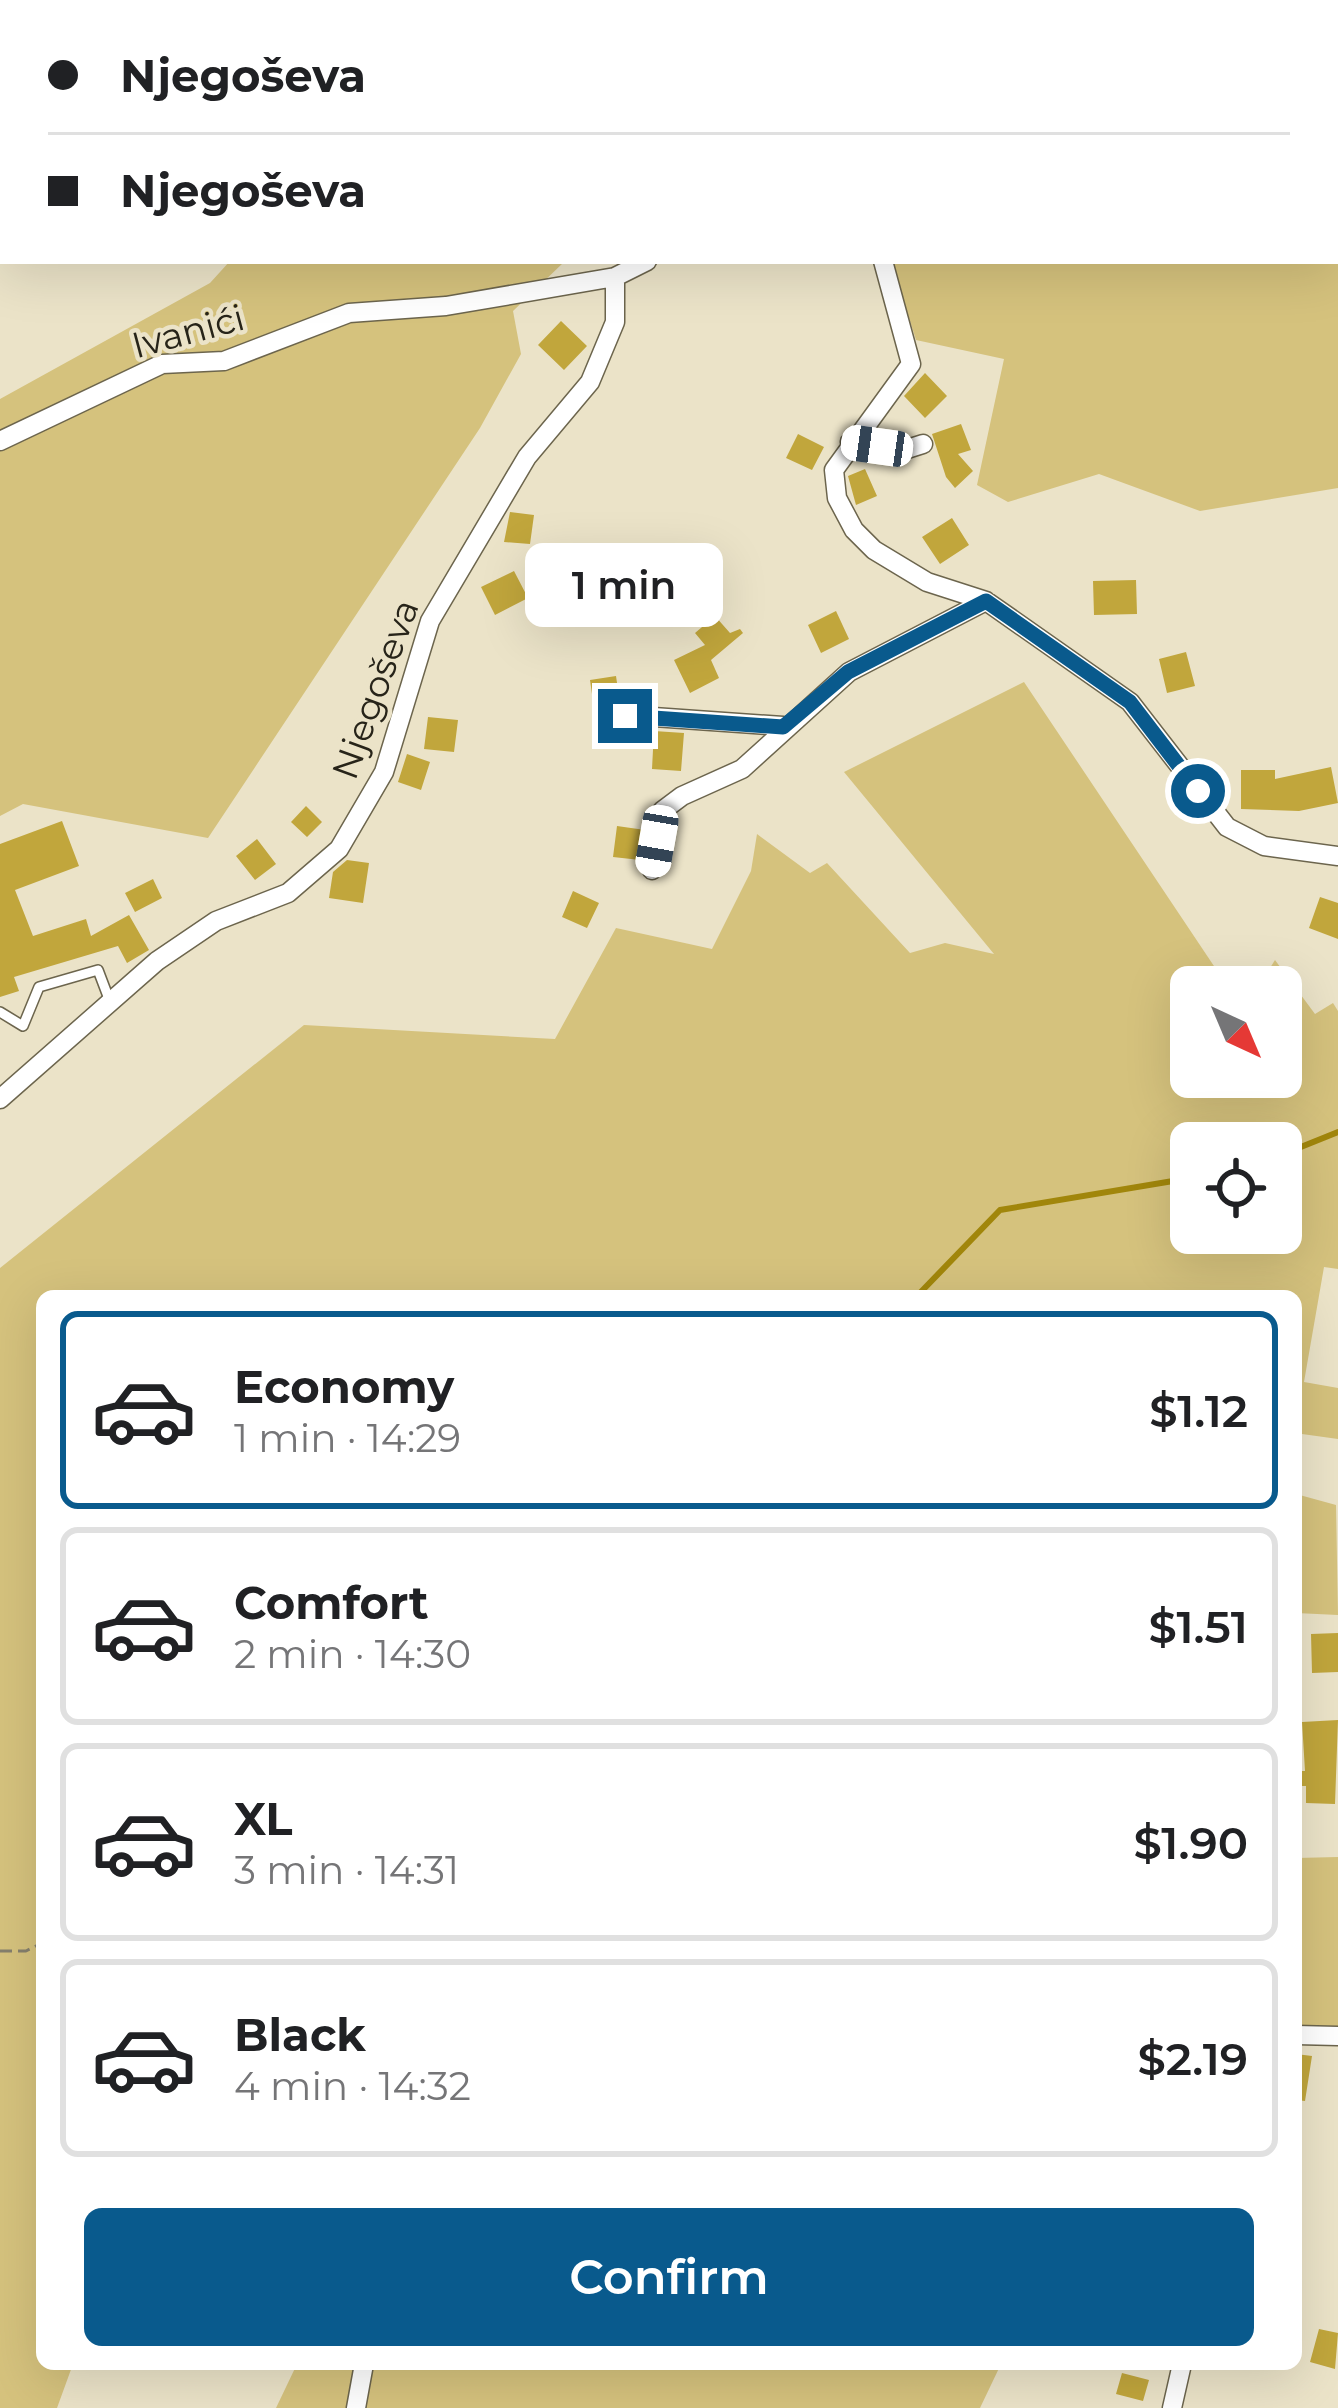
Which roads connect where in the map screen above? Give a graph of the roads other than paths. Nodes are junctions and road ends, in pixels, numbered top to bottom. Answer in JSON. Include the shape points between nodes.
{"nodes":[{"id":1,"x":601,"y":264,"type":"edge"},
{"id":2,"x":640,"y":264,"type":"edge"},
{"id":3,"x":884,"y":264,"type":"edge"},
{"id":4,"x":615,"y":277,"type":"junction"},
{"id":5,"x":0,"y":441,"type":"edge"},
{"id":6,"x":850,"y":442,"type":"junction"},
{"id":7,"x":923,"y":444,"type":"dead end"},
{"id":8,"x":986,"y":601,"type":"junction"},
{"id":9,"x":625,"y":716,"type":"dead end"},
{"id":10,"x":783,"y":727,"type":"junction"},
{"id":11,"x":1338,"y":856,"type":"edge"},
{"id":12,"x":652,"y":870,"type":"dead end"},
{"id":13,"x":109,"y":999,"type":"junction"},
{"id":14,"x":0,"y":1012,"type":"edge"},
{"id":15,"x":0,"y":1099,"type":"edge"},
{"id":16,"x":1302,"y":2035,"type":"edge"},
{"id":17,"x":1338,"y":2036,"type":"edge"},
{"id":18,"x":363,"y":2370,"type":"edge"},
{"id":19,"x":1181,"y":2370,"type":"edge"},
{"id":20,"x":356,"y":2408,"type":"edge"},
{"id":21,"x":1172,"y":2408,"type":"edge"}],
"edges":[{"from":1,"to":4,"type":"street"},
{"from":2,"to":4,"type":"street"},
{"from":3,"to":6,"type":"street","via":[[910,364]]},
{"from":4,"to":5,"type":"street","name":"Ivanići","via":[[349,314],[224,362],[163,364]]},
{"from":4,"to":13,"type":"street","name":"Njegoševa","via":[[615,322],[599,362],[526,457],[430,621],[384,772],[358,822],[288,893],[216,921]]},
{"from":6,"to":7,"type":"street"},
{"from":6,"to":8,"type":"street","via":[[834,470],[837,498],[854,530],[888,562]]},
{"from":8,"to":10,"type":"street","via":[[848,672]]},
{"from":8,"to":11,"type":"street","via":[[1130,702],[1227,827],[1264,846]]},
{"from":9,"to":10,"type":"street"},
{"from":10,"to":12,"type":"street","via":[[742,770],[662,811]]},
{"from":13,"to":14,"type":"lane","via":[[98,970],[39,988],[23,1026]]},
{"from":13,"to":15,"type":"street","name":"Njegoševa"},
{"from":16,"to":17,"type":"street"},
{"from":18,"to":20,"type":"street"},
{"from":19,"to":21,"type":"street"}]}
